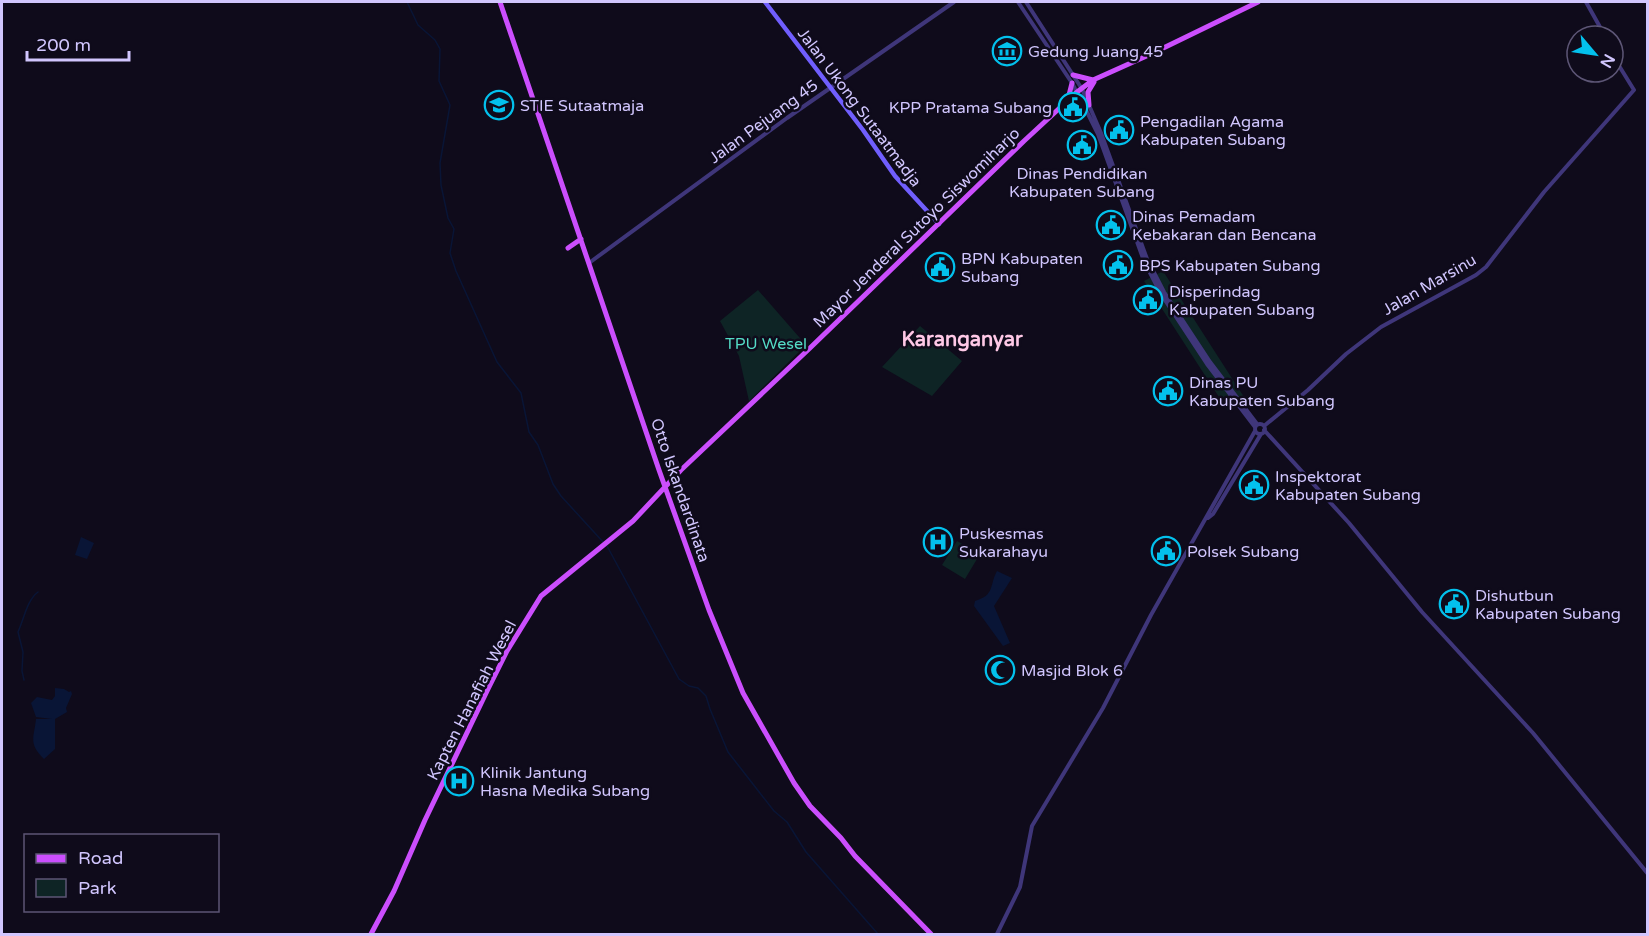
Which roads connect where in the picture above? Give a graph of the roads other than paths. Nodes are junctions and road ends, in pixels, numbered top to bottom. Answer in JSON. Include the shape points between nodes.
{"nodes":[{"id":1,"x":500,"y":2,"type":"edge"},
{"id":2,"x":765,"y":2,"type":"edge"},
{"id":3,"x":954,"y":2,"type":"edge"},
{"id":4,"x":1018,"y":2,"type":"edge"},
{"id":5,"x":1026,"y":2,"type":"edge"},
{"id":6,"x":1258,"y":2,"type":"edge"},
{"id":7,"x":1586,"y":2,"type":"edge"},
{"id":8,"x":1598,"y":24,"type":"edge"},
{"id":9,"x":1073,"y":75,"type":"junction"},
{"id":10,"x":1625,"y":75,"type":"edge"},
{"id":11,"x":1095,"y":79,"type":"junction"},
{"id":12,"x":1072,"y":83,"type":"junction"},
{"id":13,"x":831,"y":87,"type":"junction"},
{"id":14,"x":1080,"y":92,"type":"junction"},
{"id":15,"x":1067,"y":101,"type":"junction"},
{"id":16,"x":1086,"y":105,"type":"junction"},
{"id":17,"x":939,"y":224,"type":"junction"},
{"id":18,"x":581,"y":239,"type":"junction"},
{"id":19,"x":568,"y":248,"type":"dead end"},
{"id":20,"x":589,"y":263,"type":"junction"},
{"id":21,"x":1255,"y":427,"type":"junction"},
{"id":22,"x":1263,"y":430,"type":"junction"},
{"id":23,"x":666,"y":487,"type":"junction"},
{"id":24,"x":1208,"y":518,"type":"junction"},
{"id":25,"x":1647,"y":874,"type":"edge"},
{"id":26,"x":372,"y":934,"type":"edge"},
{"id":27,"x":931,"y":934,"type":"edge"},
{"id":28,"x":997,"y":934,"type":"edge"}],
"edges":[{"from":1,"to":18,"type":"main road","name":"Otto Iskandardinata"},
{"from":2,"to":13,"type":"main road","name":"Jalan Ukong Sutaatmadja"},
{"from":3,"to":13,"type":"street","name":"Jalan Pejuang 45"},
{"from":4,"to":12,"type":"street"},
{"from":5,"to":9,"type":"street"},
{"from":6,"to":11,"type":"main road","name":"Mayor Jenderal Sutoyo Siswomiharjo"},
{"from":7,"to":8,"type":"street"},
{"from":9,"to":11,"type":"main road"},
{"from":9,"to":14,"type":"street"},
{"from":10,"to":22,"type":"street","name":"Jalan Marsinu","via":[[1634,90],[1544,192],[1486,267],[1381,327]]},
{"from":11,"to":14,"type":"main road","name":"Mayor Jenderal Sutoyo Siswomiharjo"},
{"from":11,"to":16,"type":"main road"},
{"from":12,"to":14,"type":"street"},
{"from":12,"to":15,"type":"main road"},
{"from":13,"to":17,"type":"main road","name":"Jalan Ukong Sutaatmadja","via":[[896,177]]},
{"from":13,"to":20,"type":"street","name":"Jalan Pejuang 45"},
{"from":14,"to":15,"type":"main road","name":"Mayor Jenderal Sutoyo Siswomiharjo"},
{"from":14,"to":16,"type":"street"},
{"from":15,"to":16,"type":"main road"},
{"from":15,"to":17,"type":"main road","name":"Mayor Jenderal Sutoyo Siswomiharjo"},
{"from":16,"to":21,"type":"street","via":[[1160,286]]},
{"from":17,"to":23,"type":"main road","name":"Mayor Jenderal Sutoyo Siswomiharjo"},
{"from":18,"to":19,"type":"main road"},
{"from":18,"to":20,"type":"main road","name":"Otto Iskandardinata"},
{"from":20,"to":23,"type":"main road","name":"Otto Iskandardinata"},
{"from":21,"to":22,"type":"street"},
{"from":21,"to":22,"type":"street","via":[[1261,423]]},
{"from":21,"to":24,"type":"street"},
{"from":22,"to":24,"type":"street","name":"Jalan Marsinu"},
{"from":22,"to":25,"type":"street","via":[[1533,733]]},
{"from":23,"to":26,"type":"main road","name":"Kapten Hanafiah Wesel","via":[[633,521],[535,603],[507,651]]},
{"from":23,"to":27,"type":"main road","name":"Otto Iskandardinata","via":[[736,677],[794,783],[855,856]]},
{"from":24,"to":28,"type":"street","via":[[1032,826],[1020,887]]}]}
